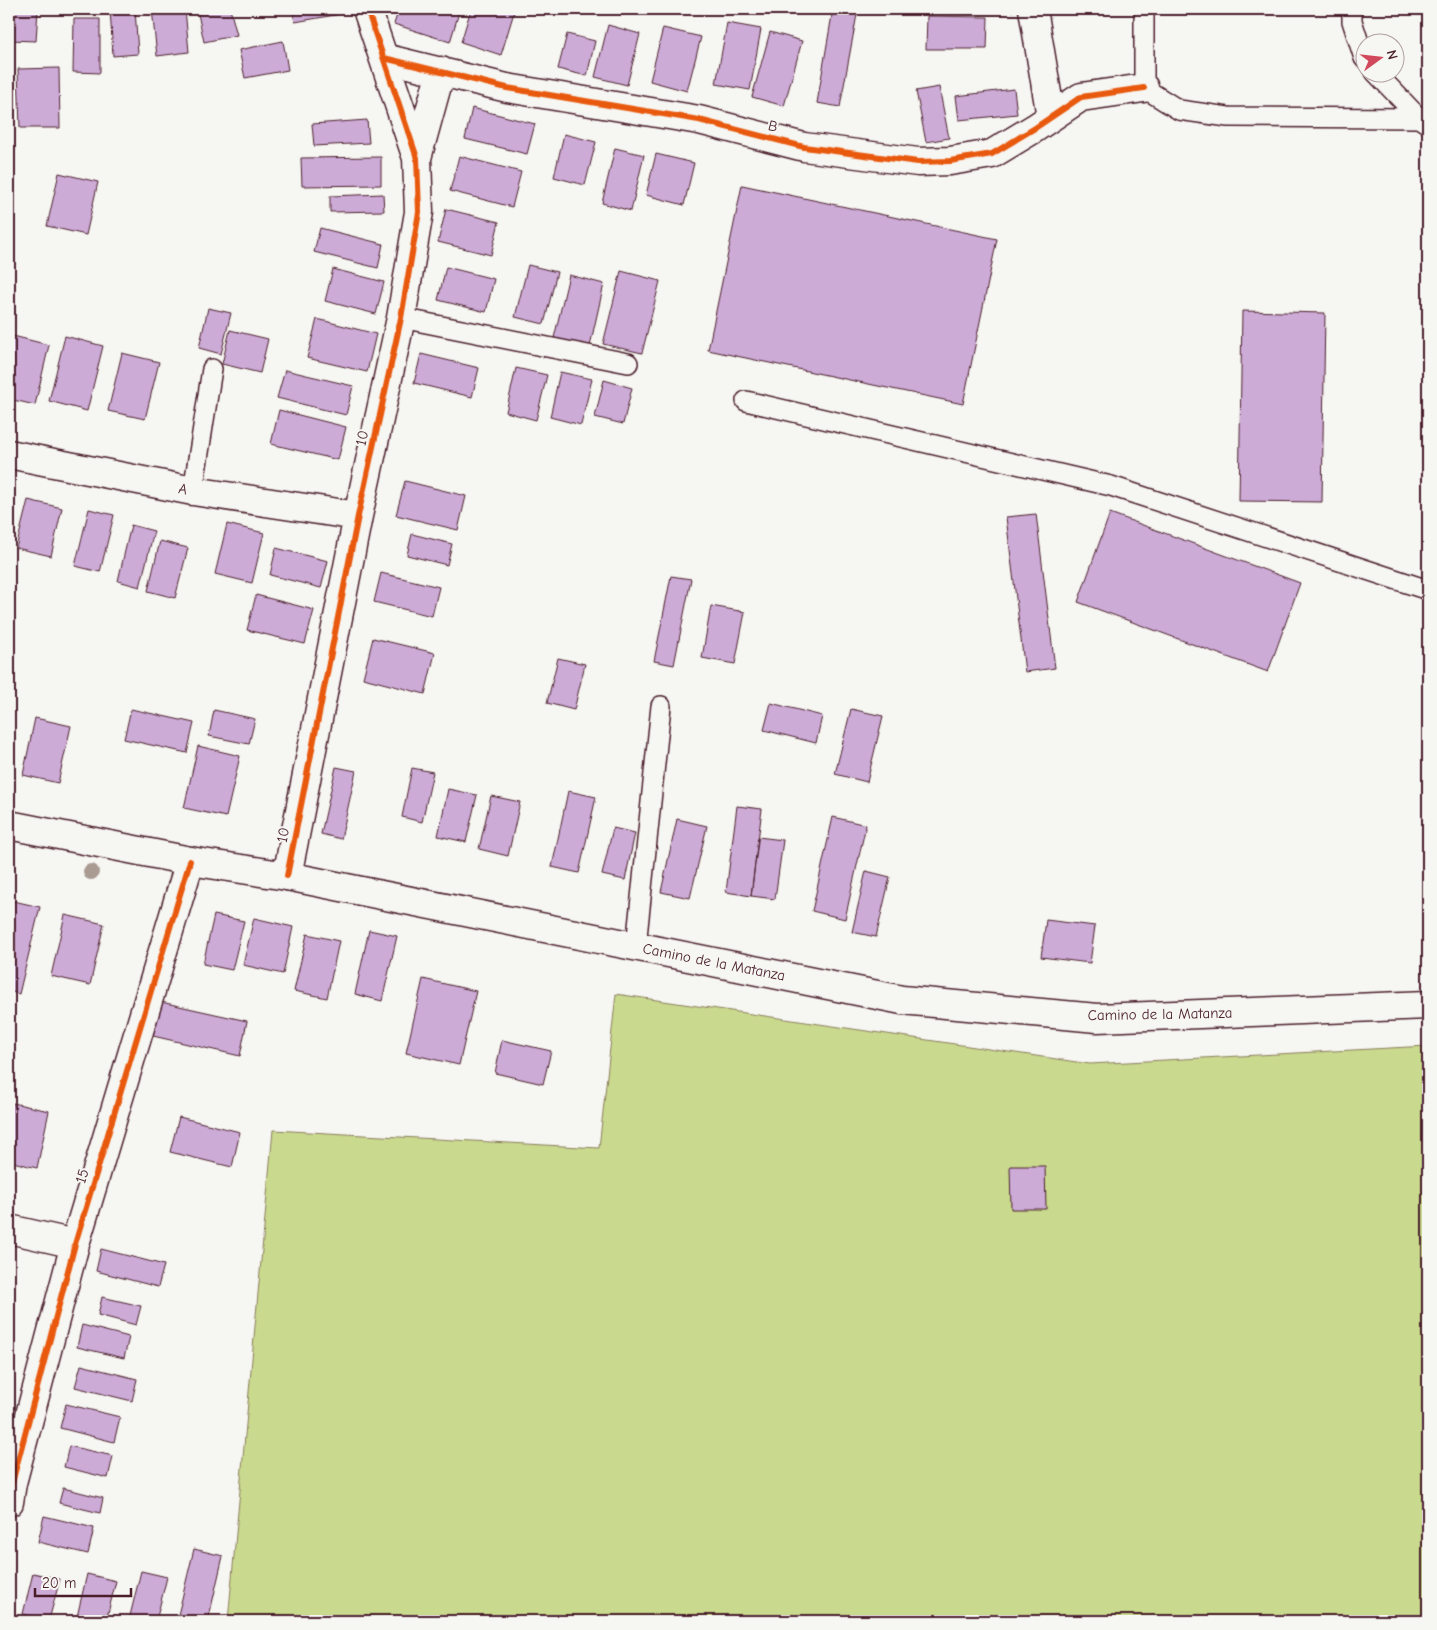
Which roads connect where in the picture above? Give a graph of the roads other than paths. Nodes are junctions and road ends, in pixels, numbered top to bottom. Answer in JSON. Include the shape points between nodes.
{"nodes":[{"id":1,"x":367,"y":9,"type":"edge"},
{"id":2,"x":1034,"y":9,"type":"edge"},
{"id":3,"x":1144,"y":9,"type":"edge"},
{"id":4,"x":1352,"y":9,"type":"edge"},
{"id":5,"x":1356,"y":32,"type":"edge"},
{"id":6,"x":384,"y":58,"type":"junction"},
{"id":7,"x":441,"y":71,"type":"junction"},
{"id":8,"x":1385,"y":82,"type":"edge"},
{"id":9,"x":1144,"y":88,"type":"junction"},
{"id":10,"x":1051,"y":117,"type":"junction"},
{"id":11,"x":1423,"y":121,"type":"edge"},
{"id":12,"x":417,"y":158,"type":"junction"},
{"id":13,"x":401,"y":318,"type":"junction"},
{"id":14,"x":628,"y":363,"type":"dead end"},
{"id":15,"x":212,"y":369,"type":"dead end"},
{"id":16,"x":746,"y":401,"type":"dead end"},
{"id":17,"x":9,"y":454,"type":"edge"},
{"id":18,"x":193,"y":491,"type":"junction"},
{"id":19,"x":358,"y":516,"type":"junction"},
{"id":20,"x":1428,"y":590,"type":"edge"},
{"id":21,"x":661,"y":706,"type":"dead end"},
{"id":22,"x":9,"y":825,"type":"edge"},
{"id":23,"x":190,"y":861,"type":"junction"},
{"id":24,"x":287,"y":876,"type":"junction"},
{"id":25,"x":636,"y":946,"type":"junction"},
{"id":26,"x":1428,"y":1005,"type":"edge"},
{"id":27,"x":9,"y":1229,"type":"edge"},
{"id":28,"x":75,"y":1244,"type":"junction"},
{"id":29,"x":10,"y":1489,"type":"edge"}],
"edges":[{"from":1,"to":6,"type":"street","name":"10"},
{"from":2,"to":10,"type":"street"},
{"from":3,"to":9,"type":"lane"},
{"from":4,"to":5,"type":"lane"},
{"from":6,"to":7,"type":"street","name":"B"},
{"from":6,"to":12,"type":"street","name":"10"},
{"from":7,"to":10,"type":"street","name":"B","via":[[506,88],[699,120],[804,147],[918,162],[992,154]]},
{"from":7,"to":12,"type":"street"},
{"from":8,"to":11,"type":"lane"},
{"from":9,"to":10,"type":"street","name":"B","via":[[1081,97]]},
{"from":9,"to":11,"type":"lane","via":[[1179,110],[1228,117]]},
{"from":12,"to":13,"type":"street","name":"10","via":[[419,212]]},
{"from":13,"to":14,"type":"lane"},
{"from":13,"to":19,"type":"street","name":"10"},
{"from":15,"to":18,"type":"lane"},
{"from":16,"to":20,"type":"lane","via":[[1110,486]]},
{"from":17,"to":18,"type":"street","name":"A"},
{"from":18,"to":19,"type":"street","name":"A"},
{"from":19,"to":24,"type":"street","name":"10"},
{"from":21,"to":25,"type":"lane"},
{"from":22,"to":23,"type":"street","name":"Camino de la Matanza"},
{"from":23,"to":24,"type":"street","name":"Camino de la Matanza"},
{"from":23,"to":28,"type":"street","name":"15"},
{"from":24,"to":25,"type":"street","name":"Camino de la Matanza"},
{"from":25,"to":26,"type":"street","name":"Camino de la Matanza","via":[[902,1000],[1097,1018]]},
{"from":27,"to":28,"type":"street"},
{"from":28,"to":29,"type":"street","name":"15"}]}
